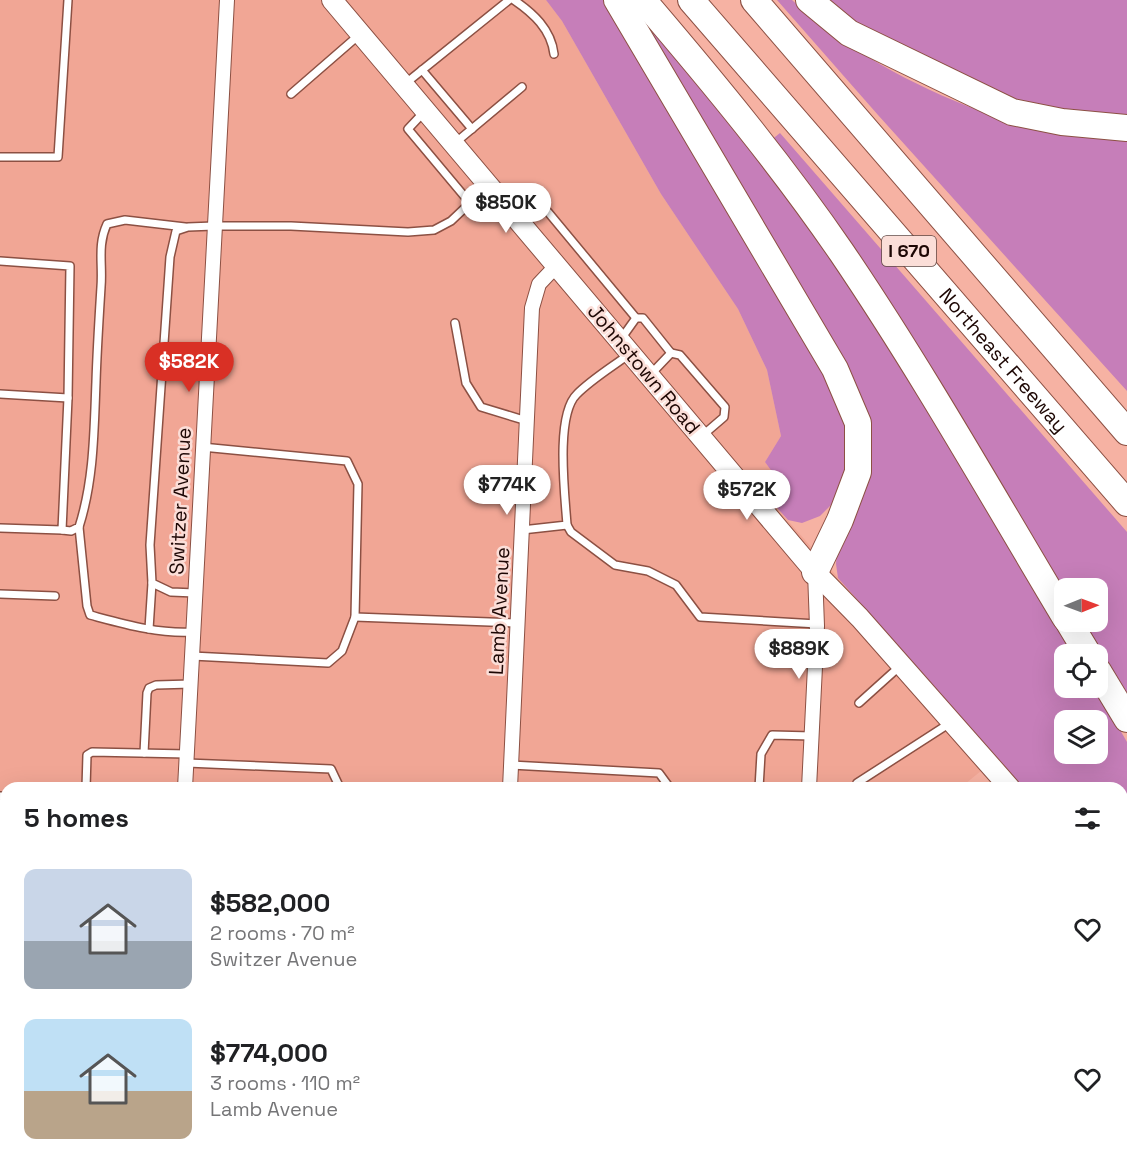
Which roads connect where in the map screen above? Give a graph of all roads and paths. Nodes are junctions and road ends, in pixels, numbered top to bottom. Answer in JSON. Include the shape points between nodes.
{"nodes":[{"id":1,"x":68,"y":0,"type":"edge"},
{"id":2,"x":227,"y":0,"type":"edge"},
{"id":3,"x":334,"y":0,"type":"edge"},
{"id":4,"x":512,"y":0,"type":"edge"},
{"id":5,"x":617,"y":0,"type":"edge"},
{"id":6,"x":643,"y":0,"type":"edge"},
{"id":7,"x":691,"y":0,"type":"edge"},
{"id":8,"x":754,"y":0,"type":"edge"},
{"id":9,"x":809,"y":0,"type":"edge"},
{"id":10,"x":360,"y":33,"type":"junction"},
{"id":11,"x":554,"y":54,"type":"dead end"},
{"id":12,"x":422,"y":70,"type":"junction"},
{"id":13,"x":404,"y":85,"type":"junction"},
{"id":14,"x":522,"y":87,"type":"dead end"},
{"id":15,"x":291,"y":94,"type":"dead end"},
{"id":16,"x":426,"y":110,"type":"junction"},
{"id":17,"x":1127,"y":128,"type":"edge"},
{"id":18,"x":472,"y":129,"type":"junction"},
{"id":19,"x":454,"y":144,"type":"junction"},
{"id":20,"x":0,"y":157,"type":"edge"},
{"id":21,"x":489,"y":186,"type":"junction"},
{"id":22,"x":470,"y":203,"type":"junction"},
{"id":23,"x":520,"y":222,"type":"junction"},
{"id":24,"x":214,"y":226,"type":"junction"},
{"id":25,"x":187,"y":228,"type":"junction"},
{"id":26,"x":0,"y":261,"type":"edge"},
{"id":27,"x":556,"y":265,"type":"junction"},
{"id":28,"x":636,"y":318,"type":"junction"},
{"id":29,"x":455,"y":323,"type":"dead end"},
{"id":30,"x":625,"y":347,"type":"junction"},
{"id":31,"x":164,"y":349,"type":"junction"},
{"id":32,"x":207,"y":352,"type":"junction"},
{"id":33,"x":672,"y":353,"type":"junction"},
{"id":34,"x":650,"y":376,"type":"junction"},
{"id":35,"x":0,"y":393,"type":"edge"},
{"id":36,"x":68,"y":398,"type":"junction"},
{"id":37,"x":527,"y":421,"type":"junction"},
{"id":38,"x":1127,"y":432,"type":"edge"},
{"id":39,"x":701,"y":437,"type":"junction"},
{"id":40,"x":202,"y":447,"type":"junction"},
{"id":41,"x":1127,"y":503,"type":"edge"},
{"id":42,"x":567,"y":525,"type":"junction"},
{"id":43,"x":79,"y":527,"type":"junction"},
{"id":44,"x":0,"y":528,"type":"edge"},
{"id":45,"x":62,"y":530,"type":"junction"},
{"id":46,"x":522,"y":530,"type":"junction"},
{"id":47,"x":815,"y":572,"type":"junction"},
{"id":48,"x":152,"y":583,"type":"junction"},
{"id":49,"x":195,"y":593,"type":"junction"},
{"id":50,"x":0,"y":594,"type":"edge"},
{"id":51,"x":55,"y":596,"type":"dead end"},
{"id":52,"x":1054,"y":598,"type":"edge"},
{"id":53,"x":355,"y":617,"type":"junction"},
{"id":54,"x":518,"y":623,"type":"junction"},
{"id":55,"x":817,"y":624,"type":"junction"},
{"id":56,"x":149,"y":629,"type":"junction"},
{"id":57,"x":193,"y":632,"type":"junction"},
{"id":58,"x":192,"y":656,"type":"junction"},
{"id":59,"x":901,"y":665,"type":"junction"},
{"id":60,"x":190,"y":684,"type":"junction"},
{"id":61,"x":1108,"y":688,"type":"edge"},
{"id":62,"x":859,"y":703,"type":"dead end"},
{"id":63,"x":1127,"y":720,"type":"edge"},
{"id":64,"x":952,"y":722,"type":"junction"},
{"id":65,"x":812,"y":736,"type":"junction"},
{"id":66,"x":144,"y":753,"type":"junction"},
{"id":67,"x":187,"y":759,"type":"junction"},
{"id":68,"x":511,"y":765,"type":"junction"},
{"id":69,"x":86,"y":782,"type":"edge"},
{"id":70,"x":185,"y":782,"type":"edge"},
{"id":71,"x":337,"y":782,"type":"edge"},
{"id":72,"x":510,"y":782,"type":"edge"},
{"id":73,"x":666,"y":782,"type":"edge"},
{"id":74,"x":759,"y":782,"type":"edge"},
{"id":75,"x":809,"y":782,"type":"edge"},
{"id":76,"x":858,"y":782,"type":"edge"},
{"id":77,"x":1005,"y":782,"type":"edge"}],
"edges":[{"from":1,"to":20,"type":"lane","via":[[58,157]]},
{"from":2,"to":24,"type":"street","name":"Switzer Avenue"},
{"from":3,"to":10,"type":"main road","name":"Johnstown Road"},
{"from":4,"to":11,"type":"lane","via":[[536,15]]},
{"from":4,"to":12,"type":"lane"},
{"from":5,"to":47,"type":"highway","via":[[835,369],[858,423],[858,472]]},
{"from":6,"to":52,"type":"highway","via":[[777,163],[841,252]]},
{"from":7,"to":41,"type":"highway","name":"Northeast Freeway","number":"I 670"},
{"from":8,"to":38,"type":"highway","number":"I 670"},
{"from":9,"to":17,"type":"highway","via":[[849,33],[1012,112],[1062,122]]},
{"from":10,"to":13,"type":"main road","name":"Johnstown Road"},
{"from":10,"to":15,"type":"lane"},
{"from":12,"to":13,"type":"lane"},
{"from":12,"to":18,"type":"lane"},
{"from":13,"to":16,"type":"main road","name":"Johnstown Road"},
{"from":14,"to":18,"type":"lane"},
{"from":16,"to":19,"type":"main road","name":"Johnstown Road"},
{"from":16,"to":22,"type":"lane","via":[[408,129]]},
{"from":18,"to":19,"type":"lane"},
{"from":19,"to":21,"type":"main road","name":"Johnstown Road"},
{"from":21,"to":22,"type":"lane"},
{"from":21,"to":23,"type":"main road","name":"Johnstown Road"},
{"from":22,"to":24,"type":"lane","via":[[434,230]]},
{"from":23,"to":27,"type":"main road","name":"Johnstown Road"},
{"from":23,"to":28,"type":"lane","via":[[538,209],[548,212]]},
{"from":24,"to":25,"type":"lane"},
{"from":24,"to":32,"type":"street","name":"Switzer Avenue"},
{"from":25,"to":31,"type":"lane","via":[[176,231],[171,257]]},
{"from":25,"to":43,"type":"lane","via":[[125,220],[106,224],[100,238],[102,282],[93,458]]},
{"from":26,"to":36,"type":"lane","via":[[70,266]]},
{"from":27,"to":30,"type":"main road","name":"Johnstown Road"},
{"from":27,"to":37,"type":"street","name":"Lamb Avenue","via":[[539,284],[532,308]]},
{"from":28,"to":30,"type":"lane"},
{"from":28,"to":33,"type":"lane","via":[[643,318]]},
{"from":29,"to":37,"type":"lane","via":[[466,383],[481,407]]},
{"from":30,"to":34,"type":"main road","name":"Johnstown Road"},
{"from":30,"to":42,"type":"lane","via":[[575,395],[565,420]]},
{"from":31,"to":32,"type":"lane"},
{"from":31,"to":48,"type":"lane","via":[[150,545]]},
{"from":32,"to":40,"type":"street","name":"Switzer Avenue"},
{"from":33,"to":34,"type":"lane"},
{"from":33,"to":39,"type":"lane","via":[[680,355],[725,407],[724,417]]},
{"from":34,"to":39,"type":"main road","name":"Johnstown Road"},
{"from":35,"to":36,"type":"lane"},
{"from":36,"to":45,"type":"lane"},
{"from":37,"to":46,"type":"street","name":"Lamb Avenue"},
{"from":39,"to":47,"type":"main road","name":"Johnstown Road"},
{"from":40,"to":49,"type":"street","name":"Switzer Avenue"},
{"from":40,"to":53,"type":"lane","via":[[347,461],[358,484]]},
{"from":42,"to":46,"type":"lane"},
{"from":42,"to":55,"type":"lane","via":[[615,565],[648,571],[676,585],[700,616]]},
{"from":43,"to":45,"type":"lane"},
{"from":43,"to":56,"type":"lane","via":[[90,615]]},
{"from":44,"to":45,"type":"lane"},
{"from":46,"to":54,"type":"street","name":"Lamb Avenue"},
{"from":47,"to":55,"type":"street"},
{"from":47,"to":59,"type":"main road","name":"Johnstown Road"},
{"from":48,"to":49,"type":"lane","via":[[171,592]]},
{"from":48,"to":56,"type":"lane"},
{"from":49,"to":57,"type":"street","name":"Switzer Avenue"},
{"from":50,"to":51,"type":"lane"},
{"from":53,"to":54,"type":"lane"},
{"from":53,"to":58,"type":"lane","via":[[342,651],[328,663]]},
{"from":54,"to":68,"type":"street","name":"Lamb Avenue"},
{"from":55,"to":65,"type":"street"},
{"from":56,"to":57,"type":"lane"},
{"from":57,"to":58,"type":"street","name":"Switzer Avenue"},
{"from":58,"to":60,"type":"street","name":"Switzer Avenue"},
{"from":59,"to":62,"type":"lane"},
{"from":59,"to":64,"type":"main road","name":"Johnstown Road"},
{"from":60,"to":66,"type":"lane","via":[[149,688]]},
{"from":60,"to":67,"type":"street","name":"Switzer Avenue"},
{"from":61,"to":63,"type":"highway"},
{"from":64,"to":76,"type":"lane"},
{"from":64,"to":77,"type":"main road","name":"Johnstown Road"},
{"from":65,"to":74,"type":"lane","via":[[772,735],[761,753]]},
{"from":65,"to":75,"type":"street"},
{"from":66,"to":67,"type":"lane"},
{"from":66,"to":69,"type":"lane","via":[[92,752],[87,755]]},
{"from":67,"to":70,"type":"street","name":"Switzer Avenue"},
{"from":67,"to":71,"type":"lane","via":[[331,769]]},
{"from":68,"to":72,"type":"street","name":"Lamb Avenue"},
{"from":68,"to":73,"type":"lane","via":[[659,772]]}]}
